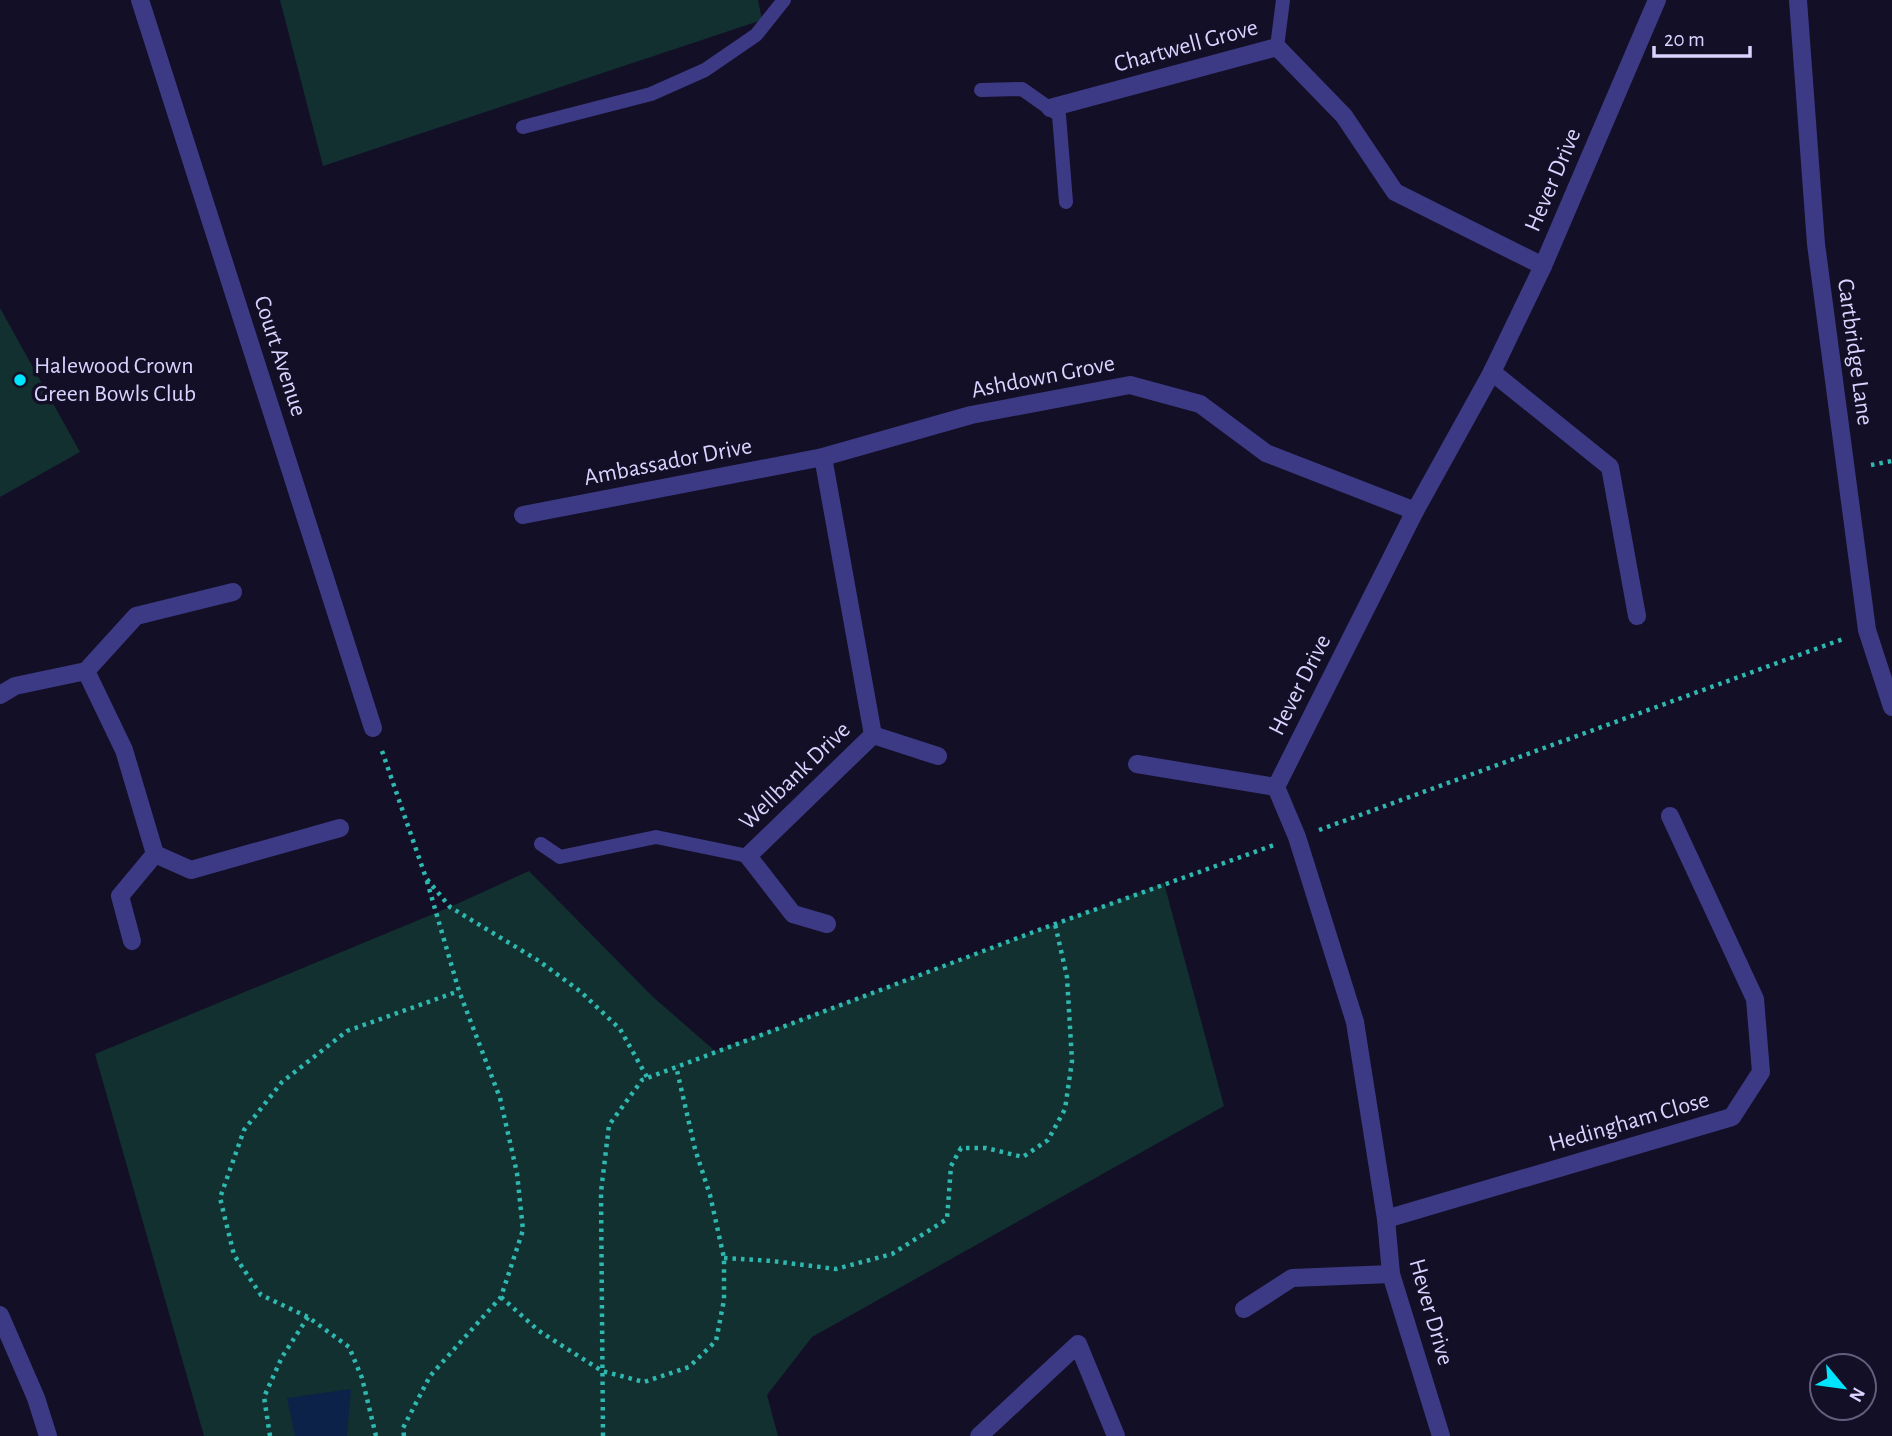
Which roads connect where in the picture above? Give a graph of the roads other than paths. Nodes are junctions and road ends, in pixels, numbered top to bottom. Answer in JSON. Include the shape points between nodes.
{"nodes":[{"id":1,"x":140,"y":0,"type":"edge"},
{"id":2,"x":784,"y":0,"type":"edge"},
{"id":3,"x":1283,"y":0,"type":"edge"},
{"id":4,"x":1657,"y":0,"type":"edge"},
{"id":5,"x":1798,"y":0,"type":"edge"},
{"id":6,"x":1277,"y":47,"type":"junction"},
{"id":7,"x":981,"y":90,"type":"dead end"},
{"id":8,"x":1050,"y":108,"type":"junction"},
{"id":9,"x":523,"y":127,"type":"dead end"},
{"id":10,"x":1066,"y":202,"type":"dead end"},
{"id":11,"x":1544,"y":266,"type":"junction"},
{"id":12,"x":1493,"y":372,"type":"junction"},
{"id":13,"x":823,"y":457,"type":"junction"},
{"id":14,"x":1415,"y":511,"type":"junction"},
{"id":15,"x":523,"y":515,"type":"dead end"},
{"id":16,"x":233,"y":592,"type":"dead end"},
{"id":17,"x":1637,"y":616,"type":"dead end"},
{"id":18,"x":86,"y":671,"type":"junction"},
{"id":19,"x":0,"y":695,"type":"edge"},
{"id":20,"x":1892,"y":706,"type":"edge"},
{"id":21,"x":373,"y":728,"type":"road end"},
{"id":22,"x":873,"y":735,"type":"junction"},
{"id":23,"x":938,"y":756,"type":"dead end"},
{"id":24,"x":1137,"y":764,"type":"dead end"},
{"id":25,"x":1276,"y":787,"type":"junction"},
{"id":26,"x":1670,"y":816,"type":"dead end"},
{"id":27,"x":340,"y":828,"type":"dead end"},
{"id":28,"x":541,"y":844,"type":"dead end"},
{"id":29,"x":155,"y":854,"type":"junction"},
{"id":30,"x":748,"y":856,"type":"junction"},
{"id":31,"x":827,"y":924,"type":"dead end"},
{"id":32,"x":132,"y":941,"type":"dead end"},
{"id":33,"x":1386,"y":1219,"type":"junction"},
{"id":34,"x":1391,"y":1274,"type":"junction"},
{"id":35,"x":1244,"y":1309,"type":"dead end"},
{"id":36,"x":0,"y":1315,"type":"edge"},
{"id":37,"x":48,"y":1436,"type":"edge"},
{"id":38,"x":978,"y":1436,"type":"edge"},
{"id":39,"x":1116,"y":1436,"type":"edge"},
{"id":40,"x":1441,"y":1436,"type":"edge"}],
"edges":[{"from":1,"to":21,"type":"street","name":"Court Avenue"},
{"from":2,"to":9,"type":"lane","via":[[756,36],[705,70],[650,94]]},
{"from":3,"to":6,"type":"lane"},
{"from":4,"to":11,"type":"street","name":"Hever Drive"},
{"from":5,"to":20,"type":"street","name":"Cartbridge Lane","via":[[1816,244],[1867,630]]},
{"from":6,"to":8,"type":"street","name":"Chartwell Grove"},
{"from":6,"to":11,"type":"street","name":"Chartwell Grove","via":[[1344,116],[1395,192]]},
{"from":7,"to":8,"type":"lane","via":[[1022,89]]},
{"from":8,"to":10,"type":"lane","via":[[1059,115]]},
{"from":11,"to":12,"type":"street","name":"Hever Drive"},
{"from":12,"to":14,"type":"street","name":"Hever Drive"},
{"from":12,"to":17,"type":"street","via":[[1610,467]]},
{"from":13,"to":14,"type":"street","name":"Ashdown Grove","via":[[971,415],[1130,385],[1200,404],[1266,453]]},
{"from":13,"to":15,"type":"street","name":"Ambassador Drive"},
{"from":13,"to":22,"type":"street","name":"Wellbank Drive"},
{"from":14,"to":25,"type":"street","name":"Hever Drive"},
{"from":16,"to":18,"type":"street","via":[[136,616]]},
{"from":18,"to":19,"type":"street","via":[[15,686]]},
{"from":18,"to":29,"type":"street","via":[[124,750]]},
{"from":22,"to":23,"type":"street"},
{"from":22,"to":30,"type":"street","name":"Wellbank Drive"},
{"from":24,"to":25,"type":"street"},
{"from":25,"to":33,"type":"street","name":"Hever Drive","via":[[1297,837],[1355,1022]]},
{"from":26,"to":33,"type":"street","name":"Hedingham Close","via":[[1755,999],[1761,1072],[1732,1117]]},
{"from":27,"to":29,"type":"street","via":[[191,870]]},
{"from":28,"to":30,"type":"lane","via":[[560,857],[656,837]]},
{"from":29,"to":32,"type":"street","via":[[120,896]]},
{"from":30,"to":31,"type":"street","name":"Wellbank Drive","via":[[793,915]]},
{"from":33,"to":34,"type":"street","name":"Hever Drive"},
{"from":34,"to":35,"type":"street","via":[[1292,1278]]},
{"from":34,"to":40,"type":"street","name":"Hever Drive"},
{"from":36,"to":37,"type":"street"},
{"from":38,"to":39,"type":"street","via":[[1078,1344]]}]}
